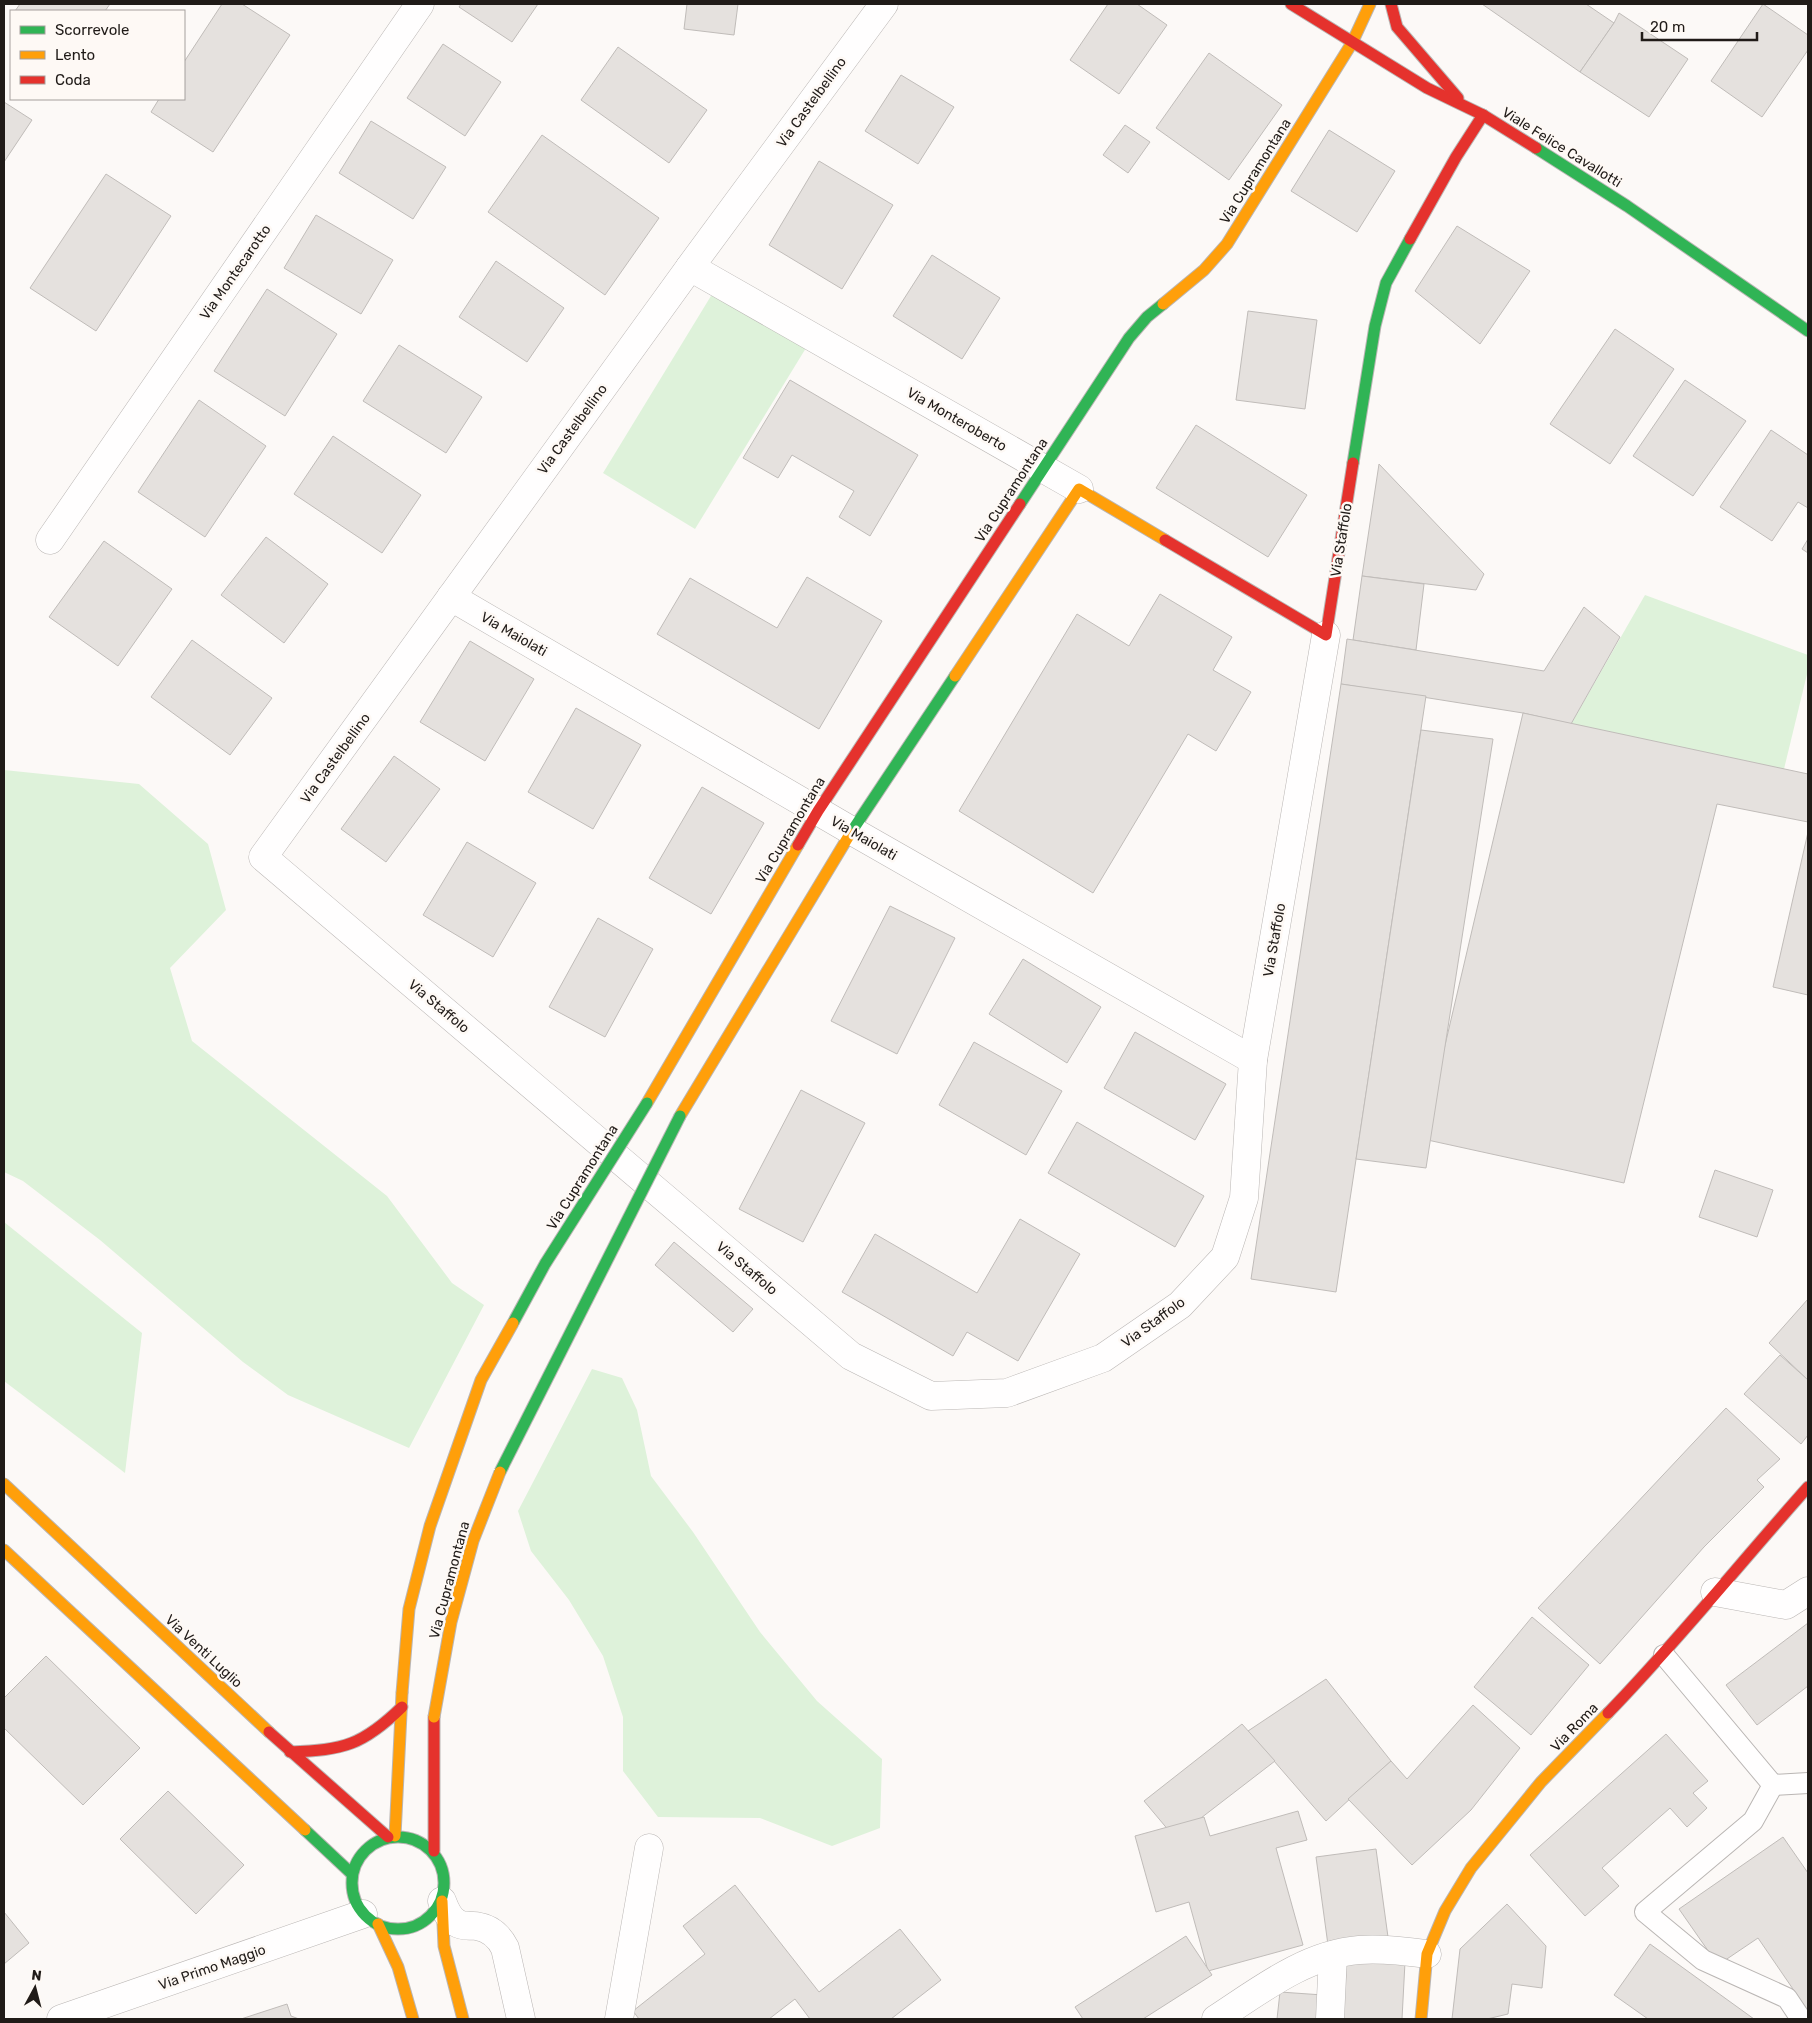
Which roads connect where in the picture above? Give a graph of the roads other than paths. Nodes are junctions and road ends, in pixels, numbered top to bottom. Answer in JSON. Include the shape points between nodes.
{"nodes":[{"id":1,"x":420,"y":4,"type":"edge"},
{"id":2,"x":884,"y":4,"type":"edge"},
{"id":3,"x":1291,"y":4,"type":"edge"},
{"id":4,"x":1370,"y":4,"type":"edge"},
{"id":5,"x":1391,"y":4,"type":"edge"},
{"id":6,"x":1352,"y":43,"type":"junction"},
{"id":7,"x":1465,"y":106,"type":"junction"},
{"id":8,"x":1483,"y":115,"type":"junction"},
{"id":9,"x":690,"y":267,"type":"junction"},
{"id":10,"x":1808,"y":331,"type":"edge"},
{"id":11,"x":1043,"y":468,"type":"junction"},
{"id":12,"x":1079,"y":489,"type":"junction"},
{"id":13,"x":50,"y":540,"type":"dead end"},
{"id":14,"x":451,"y":597,"type":"junction"},
{"id":15,"x":1326,"y":635,"type":"junction"},
{"id":16,"x":818,"y":811,"type":"junction"},
{"id":17,"x":852,"y":831,"type":"junction"},
{"id":18,"x":263,"y":857,"type":"joint"},
{"id":19,"x":1253,"y":1060,"type":"junction"},
{"id":20,"x":4,"y":1484,"type":"edge"},
{"id":21,"x":1808,"y":1488,"type":"edge"},
{"id":22,"x":4,"y":1550,"type":"edge"},
{"id":23,"x":1808,"y":1591,"type":"edge"},
{"id":24,"x":1715,"y":1592,"type":"junction"},
{"id":25,"x":1664,"y":1655,"type":"junction"},
{"id":26,"x":402,"y":1707,"type":"junction"},
{"id":27,"x":290,"y":1752,"type":"junction"},
{"id":28,"x":1808,"y":1783,"type":"edge"},
{"id":29,"x":1773,"y":1785,"type":"junction"},
{"id":30,"x":391,"y":1837,"type":"junction"},
{"id":31,"x":648,"y":1848,"type":"dead end"},
{"id":32,"x":434,"y":1851,"type":"junction"},
{"id":33,"x":352,"y":1874,"type":"junction"},
{"id":34,"x":442,"y":1901,"type":"junction"},
{"id":35,"x":370,"y":1919,"type":"junction"},
{"id":36,"x":1427,"y":1954,"type":"junction"},
{"id":37,"x":1333,"y":1955,"type":"junction"},
{"id":38,"x":112,"y":2011,"type":"edge"},
{"id":39,"x":61,"y":2019,"type":"edge"},
{"id":40,"x":413,"y":2019,"type":"edge"},
{"id":41,"x":463,"y":2019,"type":"edge"},
{"id":42,"x":521,"y":2019,"type":"edge"},
{"id":43,"x":620,"y":2019,"type":"edge"},
{"id":44,"x":1216,"y":2019,"type":"edge"},
{"id":45,"x":1330,"y":2019,"type":"edge"},
{"id":46,"x":1421,"y":2019,"type":"edge"},
{"id":47,"x":1801,"y":2019,"type":"edge"}],
"edges":[{"from":1,"to":13,"type":"street","name":"Via Montecarotto"},
{"from":2,"to":9,"type":"street","name":"Via Castelbellino"},
{"from":3,"to":6,"type":"main road","name":"Viale Felice Cavallotti"},
{"from":4,"to":6,"type":"main road","name":"Via Cupramontana"},
{"from":5,"to":7,"type":"main road","via":[[1397,27]]},
{"from":6,"to":7,"type":"main road","name":"Viale Felice Cavallotti"},
{"from":6,"to":11,"type":"main road","name":"Via Cupramontana","via":[[1227,244],[1204,270],[1147,317],[1129,338]]},
{"from":7,"to":8,"type":"main road","name":"Viale Felice Cavallotti"},
{"from":8,"to":10,"type":"main road","name":"Viale Felice Cavallotti","via":[[1627,206]]},
{"from":8,"to":15,"type":"main road","name":"Via Staffolo","via":[[1386,282],[1375,326]]},
{"from":9,"to":11,"type":"street","name":"Via Monteroberto"},
{"from":9,"to":14,"type":"street","name":"Via Castelbellino"},
{"from":11,"to":12,"type":"street","name":"Via Monteroberto"},
{"from":11,"to":16,"type":"main road","name":"Via Cupramontana"},
{"from":12,"to":15,"type":"main road","name":"Via Monteroberto"},
{"from":12,"to":17,"type":"main road","name":"Via Cupramontana"},
{"from":14,"to":16,"type":"street","name":"Via Maiolati"},
{"from":14,"to":18,"type":"street","name":"Via Castelbellino"},
{"from":15,"to":19,"type":"street","name":"Via Staffolo"},
{"from":16,"to":17,"type":"street","name":"Via Maiolati"},
{"from":16,"to":26,"type":"main road","name":"Via Cupramontana","bridge":true,"via":[[647,1103],[545,1264],[481,1380],[430,1526],[409,1609]]},
{"from":17,"to":19,"type":"street","name":"Via Maiolati"},
{"from":17,"to":32,"type":"main road","name":"Via Cupramontana","bridge":true,"via":[[680,1116],[503,1464],[468,1559],[451,1622],[434,1717]]},
{"from":18,"to":19,"type":"street","name":"Via Staffolo","via":[[851,1356],[932,1396],[1007,1393],[1103,1358],[1180,1305],[1225,1258],[1244,1198]]},
{"from":20,"to":27,"type":"main road","name":"Via Venti Luglio"},
{"from":21,"to":24,"type":"main road","name":"Via Roma"},
{"from":22,"to":33,"type":"main road"},
{"from":23,"to":24,"type":"street","via":[[1786,1605]]},
{"from":24,"to":25,"type":"main road","name":"Via Roma"},
{"from":25,"to":29,"type":"lane"},
{"from":25,"to":36,"type":"main road","name":"Via Roma","via":[[1542,1782],[1470,1868],[1445,1911]]},
{"from":26,"to":27,"type":"main road","via":[[382,1728],[354,1745],[332,1752]]},
{"from":26,"to":30,"type":"main road","name":"Via Cupramontana"},
{"from":27,"to":30,"type":"main road","name":"Via Venti Luglio"},
{"from":28,"to":29,"type":"lane"},
{"from":29,"to":47,"type":"lane","via":[[1753,1821],[1645,1912],[1702,1960],[1787,1998]]},
{"from":30,"to":32,"type":"main road","via":[[415,1839]]},
{"from":30,"to":33,"type":"main road","via":[[376,1842],[365,1851]]},
{"from":31,"to":43,"type":"street"},
{"from":32,"to":34,"type":"main road","via":[[444,1871],[446,1886]]},
{"from":33,"to":35,"type":"main road","via":[[356,1902]]},
{"from":34,"to":35,"type":"main road","via":[[434,1914],[408,1929],[392,1929]]},
{"from":34,"to":41,"type":"main road","via":[[440,1926],[443,1946]]},
{"from":34,"to":42,"type":"street","via":[[456,1923],[477,1926],[501,1939]]},
{"from":35,"to":38,"type":"street","name":"Via Primo Maggio"},
{"from":35,"to":40,"type":"main road","via":[[398,1967]]},
{"from":36,"to":37,"type":"street","via":[[1358,1950]]},
{"from":36,"to":46,"type":"main road","name":"Via Roma"},
{"from":37,"to":44,"type":"street","via":[[1281,1976]]},
{"from":37,"to":45,"type":"street"},
{"from":38,"to":39,"type":"street","name":"Via Primo Maggio"}]}
